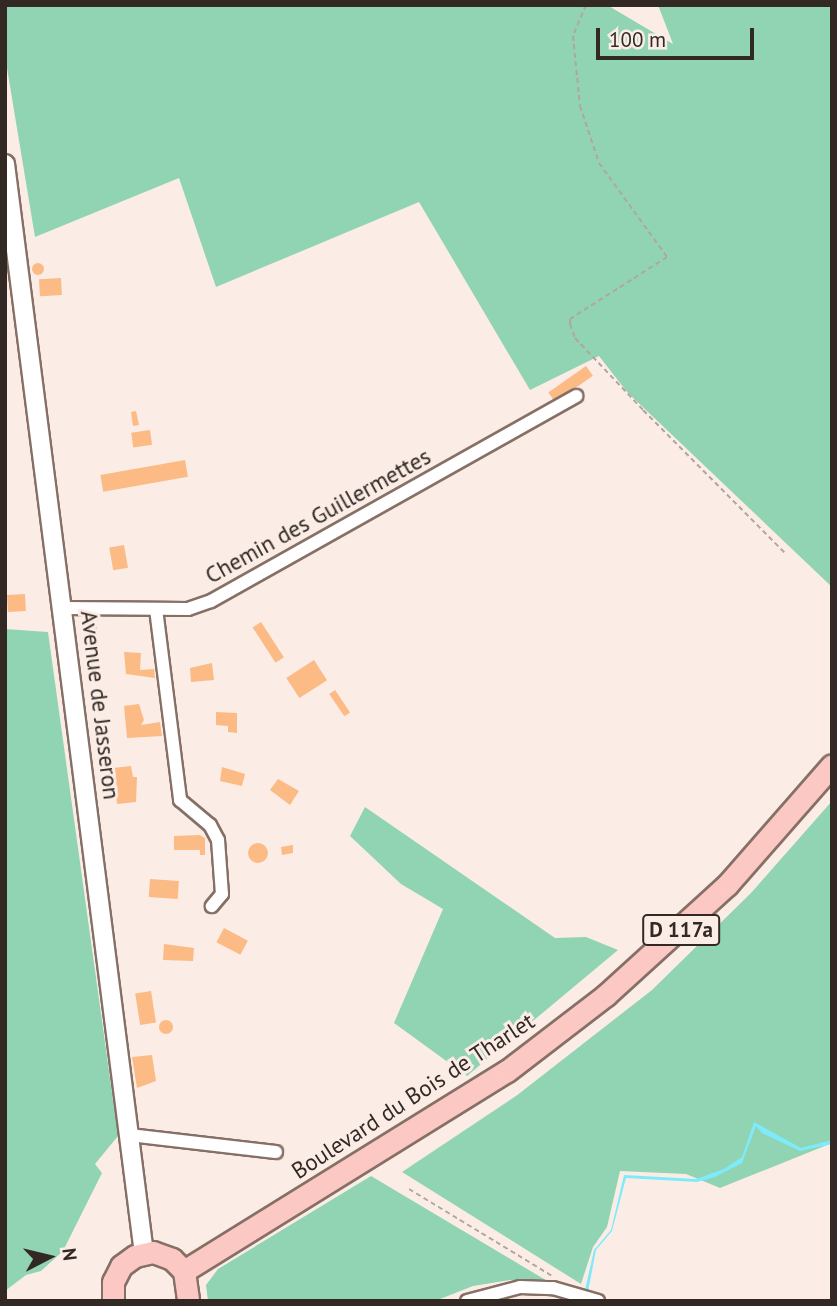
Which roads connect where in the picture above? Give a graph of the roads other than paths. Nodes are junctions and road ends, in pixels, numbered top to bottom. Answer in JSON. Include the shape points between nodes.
{"nodes":[{"id":1,"x":5,"y":164,"type":"edge"},
{"id":2,"x":576,"y":396,"type":"dead end"},
{"id":3,"x":63,"y":608,"type":"junction"},
{"id":4,"x":156,"y":609,"type":"junction"},
{"id":5,"x":832,"y":765,"type":"edge"},
{"id":6,"x":212,"y":906,"type":"dead end"},
{"id":7,"x":130,"y":1135,"type":"junction"},
{"id":8,"x":276,"y":1152,"type":"dead end"},
{"id":9,"x":144,"y":1253,"type":"junction"},
{"id":10,"x":184,"y":1271,"type":"junction"},
{"id":11,"x":112,"y":1300,"type":"edge"},
{"id":12,"x":594,"y":1300,"type":"edge"},
{"id":13,"x":188,"y":1301,"type":"edge"},
{"id":14,"x":467,"y":1301,"type":"edge"}],
"edges":[{"from":1,"to":3,"type":"main road","name":"Avenue de Jasseron"},
{"from":2,"to":4,"type":"street","name":"Chemin des Guillermettes","via":[[211,601],[188,609]]},
{"from":3,"to":4,"type":"street","name":"Chemin des Guillermettes"},
{"from":3,"to":7,"type":"main road","name":"Avenue de Jasseron"},
{"from":4,"to":6,"type":"street","via":[[180,800],[210,825],[218,840],[222,894]]},
{"from":5,"to":10,"type":"main road","name":"Boulevard du Bois de Tharlet","number":"D 117a","via":[[727,885],[606,995],[499,1076]]},
{"from":7,"to":8,"type":"street"},
{"from":7,"to":9,"type":"main road","name":"Avenue de Jasseron"},
{"from":9,"to":10,"type":"main road","via":[[163,1254]]},
{"from":9,"to":11,"type":"main road","via":[[121,1266],[113,1282]]},
{"from":10,"to":13,"type":"main road"},
{"from":12,"to":14,"type":"street","via":[[556,1289],[520,1287]]}]}
